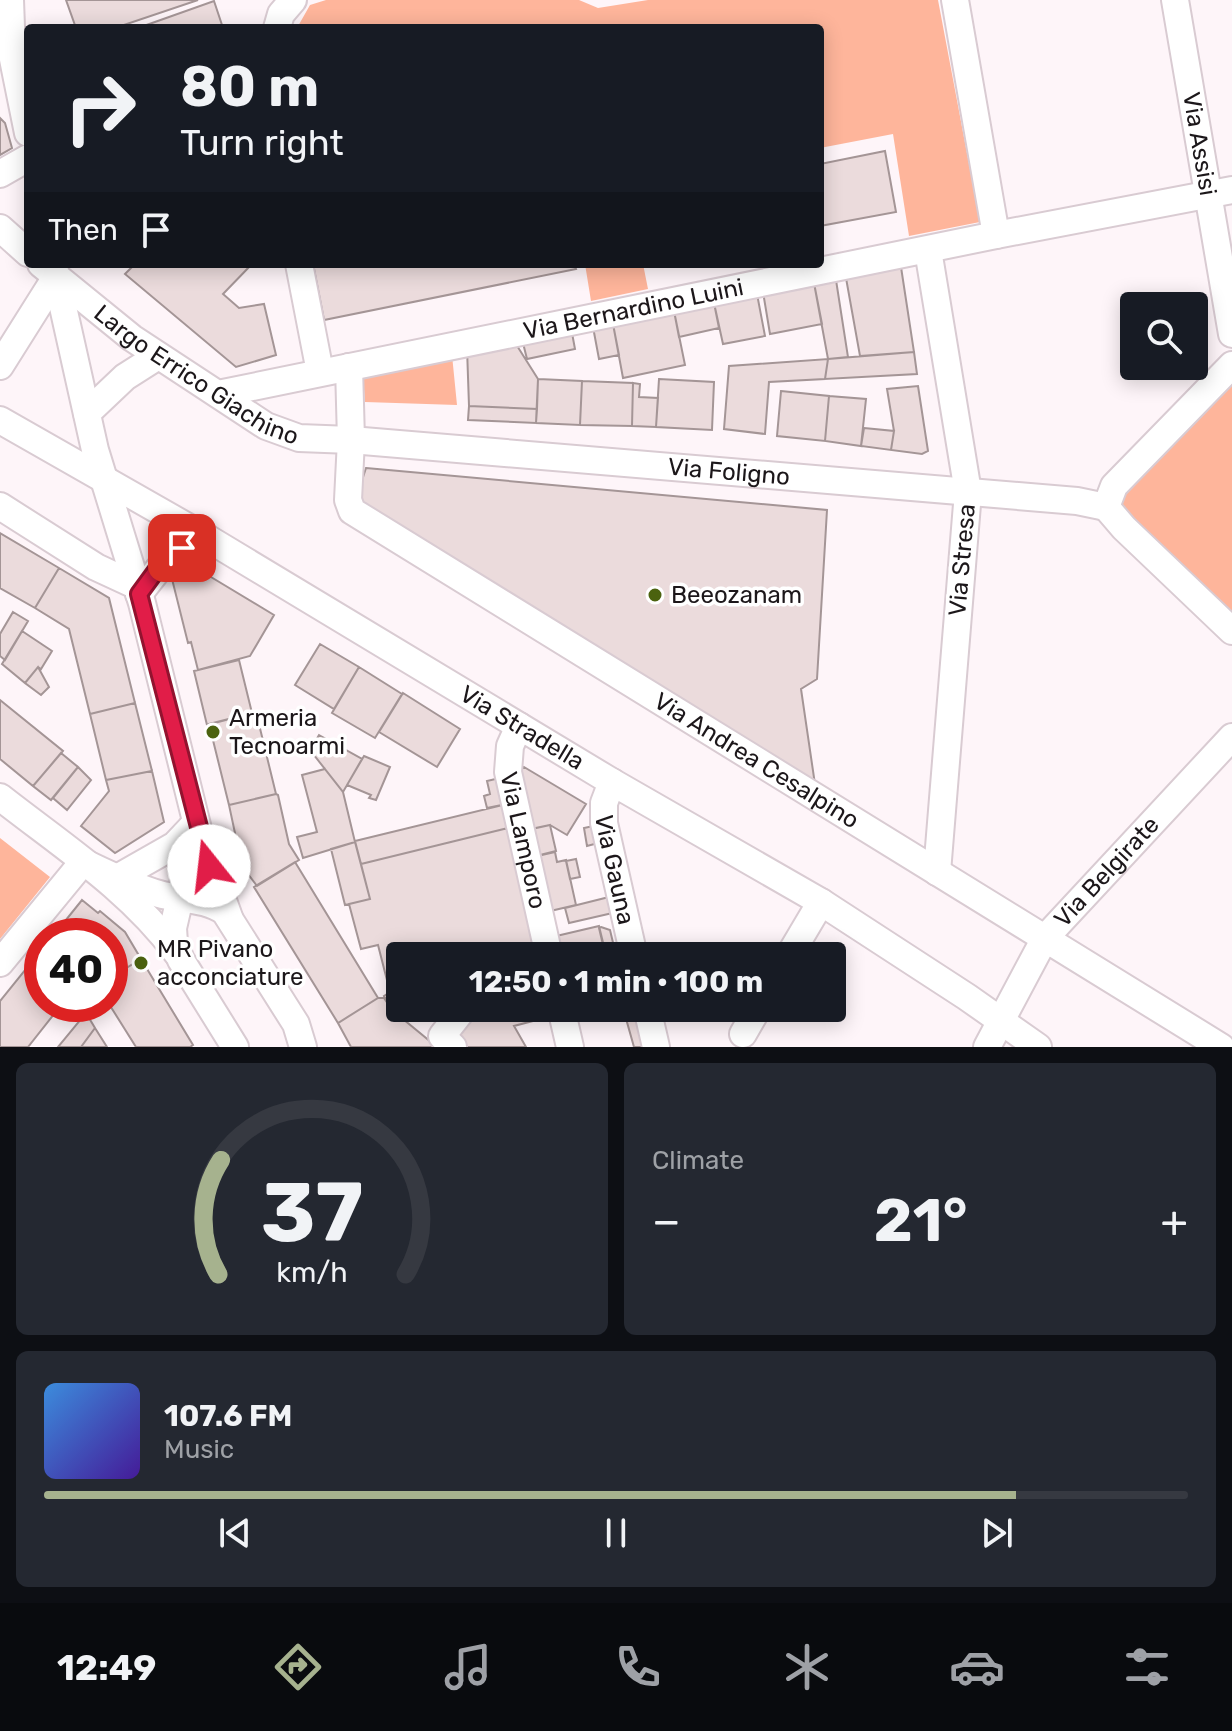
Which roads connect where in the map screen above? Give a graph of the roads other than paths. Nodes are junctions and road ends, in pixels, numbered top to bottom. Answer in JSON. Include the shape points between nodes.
{"nodes":[{"id":1,"x":10,"y":0,"type":"edge"},
{"id":2,"x":293,"y":0,"type":"edge"},
{"id":3,"x":955,"y":0,"type":"edge"},
{"id":4,"x":1175,"y":0,"type":"edge"},
{"id":5,"x":278,"y":24,"type":"edge"},
{"id":6,"x":0,"y":25,"type":"edge"},
{"id":7,"x":12,"y":54,"type":"junction"},
{"id":8,"x":24,"y":113,"type":"edge"},
{"id":9,"x":24,"y":160,"type":"edge"},
{"id":10,"x":0,"y":174,"type":"edge"},
{"id":11,"x":1219,"y":192,"type":"edge"},
{"id":12,"x":0,"y":228,"type":"edge"},
{"id":13,"x":996,"y":235,"type":"junction"},
{"id":14,"x":24,"y":249,"type":"edge"},
{"id":15,"x":928,"y":250,"type":"junction"},
{"id":16,"x":50,"y":268,"type":"edge"},
{"id":17,"x":300,"y":268,"type":"edge"},
{"id":18,"x":1232,"y":334,"type":"edge"},
{"id":19,"x":158,"y":356,"type":"junction"},
{"id":20,"x":1232,"y":365,"type":"edge"},
{"id":21,"x":0,"y":366,"type":"edge"},
{"id":22,"x":349,"y":367,"type":"junction"},
{"id":23,"x":320,"y":372,"type":"junction"},
{"id":24,"x":218,"y":394,"type":"junction"},
{"id":25,"x":87,"y":413,"type":"junction"},
{"id":26,"x":0,"y":420,"type":"edge"},
{"id":27,"x":351,"y":440,"type":"junction"},
{"id":28,"x":103,"y":478,"type":"junction"},
{"id":29,"x":968,"y":492,"type":"junction"},
{"id":30,"x":0,"y":506,"type":"edge"},
{"id":31,"x":1106,"y":507,"type":"junction"},
{"id":32,"x":207,"y":538,"type":"junction"},
{"id":33,"x":138,"y":590,"type":"junction"},
{"id":34,"x":1232,"y":631,"type":"edge"},
{"id":35,"x":519,"y":726,"type":"junction"},
{"id":36,"x":1232,"y":737,"type":"edge"},
{"id":37,"x":612,"y":782,"type":"junction"},
{"id":38,"x":0,"y":797,"type":"edge"},
{"id":39,"x":192,"y":815,"type":"junction"},
{"id":40,"x":83,"y":862,"type":"junction"},
{"id":41,"x":937,"y":872,"type":"junction"},
{"id":42,"x":117,"y":878,"type":"junction"},
{"id":43,"x":821,"y":902,"type":"junction"},
{"id":44,"x":185,"y":907,"type":"junction"},
{"id":45,"x":229,"y":917,"type":"junction"},
{"id":46,"x":1045,"y":938,"type":"junction"},
{"id":47,"x":546,"y":942,"type":"edge"},
{"id":48,"x":631,"y":942,"type":"edge"},
{"id":49,"x":797,"y":942,"type":"edge"},
{"id":50,"x":178,"y":954,"type":"junction"},
{"id":51,"x":0,"y":963,"type":"edge"},
{"id":52,"x":453,"y":1022,"type":"edge"},
{"id":53,"x":564,"y":1022,"type":"edge"},
{"id":54,"x":650,"y":1022,"type":"edge"},
{"id":55,"x":750,"y":1022,"type":"edge"},
{"id":56,"x":1002,"y":1022,"type":"junction"},
{"id":57,"x":743,"y":1034,"type":"dead end"},
{"id":58,"x":303,"y":1039,"type":"edge"},
{"id":59,"x":235,"y":1047,"type":"edge"},
{"id":60,"x":453,"y":1047,"type":"edge"},
{"id":61,"x":570,"y":1047,"type":"edge"},
{"id":62,"x":656,"y":1047,"type":"edge"},
{"id":63,"x":987,"y":1047,"type":"edge"},
{"id":64,"x":1038,"y":1047,"type":"edge"},
{"id":65,"x":1221,"y":1047,"type":"edge"}],
"edges":[{"from":1,"to":7,"type":"street"},
{"from":2,"to":5,"type":"street"},
{"from":3,"to":13,"type":"street"},
{"from":4,"to":11,"type":"street","name":"Via Assisi"},
{"from":6,"to":7,"type":"street"},
{"from":7,"to":8,"type":"street"},
{"from":9,"to":10,"type":"street"},
{"from":11,"to":13,"type":"street","name":"Via Bernardino Luini"},
{"from":11,"to":18,"type":"street","name":"Via Assisi"},
{"from":12,"to":14,"type":"street"},
{"from":13,"to":15,"type":"street","name":"Via Bernardino Luini"},
{"from":15,"to":22,"type":"street","name":"Via Bernardino Luini"},
{"from":15,"to":29,"type":"street","name":"Via Stresa"},
{"from":16,"to":19,"type":"street","name":"Largo Errico Giachino"},
{"from":16,"to":21,"type":"street"},
{"from":16,"to":25,"type":"street","name":"Largo Errico Giachino"},
{"from":17,"to":23,"type":"street"},
{"from":19,"to":24,"type":"street","name":"Largo Errico Giachino"},
{"from":19,"to":25,"type":"street","via":[[125,377]]},
{"from":20,"to":31,"type":"street","via":[[1114,486]]},
{"from":22,"to":23,"type":"street","name":"Via Bernardino Luini"},
{"from":22,"to":27,"type":"street"},
{"from":23,"to":24,"type":"street","name":"Via Bernardino Luini"},
{"from":24,"to":27,"type":"street","name":"Largo Errico Giachino","via":[[266,426],[299,438]]},
{"from":25,"to":28,"type":"street","name":"Largo Errico Giachino"},
{"from":26,"to":28,"type":"street","name":"Via Stradella"},
{"from":27,"to":29,"type":"street","name":"Via Foligno"},
{"from":27,"to":41,"type":"street","name":"Via Andrea Cesalpino","via":[[352,511]]},
{"from":28,"to":32,"type":"street","name":"Via Stradella"},
{"from":28,"to":33,"type":"street","name":"Largo Errico Giachino"},
{"from":29,"to":31,"type":"street","name":"Via Foligno"},
{"from":29,"to":41,"type":"street","name":"Via Stresa"},
{"from":30,"to":33,"type":"street"},
{"from":31,"to":34,"type":"street"},
{"from":32,"to":33,"type":"street","via":[[168,557]]},
{"from":32,"to":35,"type":"street","name":"Via Stradella"},
{"from":33,"to":39,"type":"street","name":"Largo Errico Giachino"},
{"from":35,"to":37,"type":"street","name":"Via Stradella"},
{"from":35,"to":47,"type":"street","name":"Via Lamporo","via":[[508,772]]},
{"from":36,"to":46,"type":"street","name":"Via Belgirate"},
{"from":37,"to":43,"type":"street","name":"Via Stradella"},
{"from":37,"to":48,"type":"street","name":"Via Gauna","via":[[604,823]]},
{"from":38,"to":40,"type":"street"},
{"from":39,"to":42,"type":"street","via":[[175,845]]},
{"from":39,"to":44,"type":"street"},
{"from":39,"to":45,"type":"street","name":"Largo Errico Giachino"},
{"from":40,"to":42,"type":"street"},
{"from":40,"to":50,"type":"street","via":[[135,904]]},
{"from":40,"to":51,"type":"street"},
{"from":41,"to":46,"type":"street","name":"Via Andrea Cesalpino"},
{"from":42,"to":44,"type":"street"},
{"from":43,"to":49,"type":"street"},
{"from":43,"to":56,"type":"street","name":"Via Stradella"},
{"from":44,"to":45,"type":"street","via":[[213,904]]},
{"from":44,"to":50,"type":"street","via":[[173,936]]},
{"from":45,"to":58,"type":"street","name":"Largo Errico Giachino"},
{"from":46,"to":56,"type":"street","name":"Via Belgirate"},
{"from":46,"to":65,"type":"street","name":"Via Andrea Cesalpino"},
{"from":50,"to":59,"type":"street"},
{"from":52,"to":60,"type":"street","via":[[442,1036]]},
{"from":53,"to":61,"type":"street"},
{"from":54,"to":62,"type":"street"},
{"from":55,"to":57,"type":"street"},
{"from":56,"to":63,"type":"street","name":"Via Belgirate"},
{"from":56,"to":64,"type":"street","name":"Via Stradella"}]}
